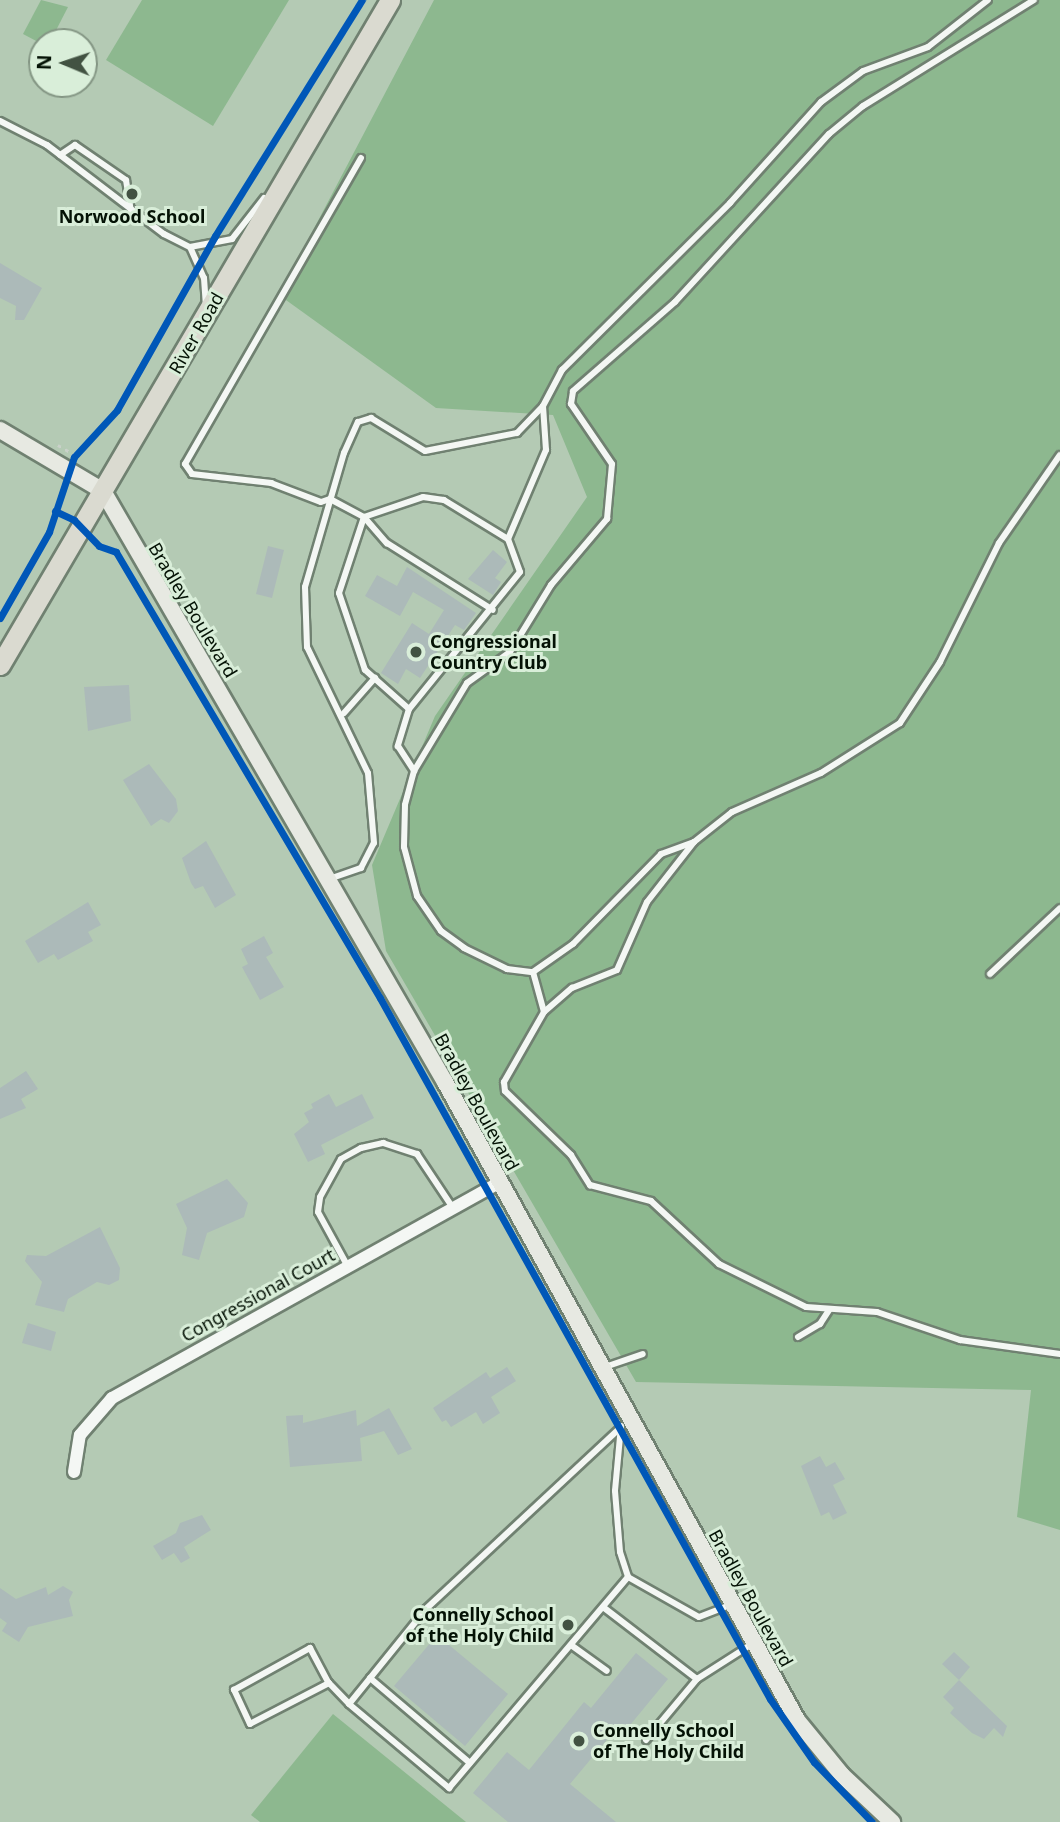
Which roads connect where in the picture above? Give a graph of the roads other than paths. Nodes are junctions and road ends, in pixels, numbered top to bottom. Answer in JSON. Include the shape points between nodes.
{"nodes":[{"id":1,"x":390,"y":0,"type":"edge"},
{"id":2,"x":988,"y":0,"type":"edge"},
{"id":3,"x":1034,"y":0,"type":"edge"},
{"id":4,"x":0,"y":121,"type":"edge"},
{"id":5,"x":298,"y":153,"type":"junction"},
{"id":6,"x":60,"y":155,"type":"junction"},
{"id":7,"x":360,"y":158,"type":"dead end"},
{"id":8,"x":131,"y":209,"type":"junction"},
{"id":9,"x":190,"y":247,"type":"junction"},
{"id":10,"x":208,"y":312,"type":"junction"},
{"id":11,"x":543,"y":406,"type":"junction"},
{"id":12,"x":0,"y":430,"type":"edge"},
{"id":13,"x":1060,"y":455,"type":"edge"},
{"id":14,"x":103,"y":491,"type":"junction"},
{"id":15,"x":330,"y":499,"type":"junction"},
{"id":16,"x":364,"y":517,"type":"junction"},
{"id":17,"x":508,"y":539,"type":"junction"},
{"id":18,"x":493,"y":610,"type":"junction"},
{"id":19,"x":0,"y":665,"type":"edge"},
{"id":20,"x":374,"y":678,"type":"junction"},
{"id":21,"x":409,"y":709,"type":"junction"},
{"id":22,"x":344,"y":713,"type":"junction"},
{"id":23,"x":414,"y":771,"type":"junction"},
{"id":24,"x":694,"y":842,"type":"junction"},
{"id":25,"x":329,"y":879,"type":"junction"},
{"id":26,"x":1060,"y":908,"type":"edge"},
{"id":27,"x":533,"y":972,"type":"junction"},
{"id":28,"x":990,"y":974,"type":"dead end"},
{"id":29,"x":544,"y":1012,"type":"junction"},
{"id":30,"x":499,"y":1183,"type":"junction"},
{"id":31,"x":453,"y":1208,"type":"junction"},
{"id":32,"x":347,"y":1265,"type":"junction"},
{"id":33,"x":829,"y":1310,"type":"junction"},
{"id":34,"x":798,"y":1337,"type":"dead end"},
{"id":35,"x":643,"y":1354,"type":"dead end"},
{"id":36,"x":1060,"y":1354,"type":"edge"},
{"id":37,"x":600,"y":1368,"type":"junction"},
{"id":38,"x":624,"y":1422,"type":"junction"},
{"id":39,"x":74,"y":1472,"type":"dead end"},
{"id":40,"x":628,"y":1577,"type":"junction"},
{"id":41,"x":733,"y":1605,"type":"junction"},
{"id":42,"x":603,"y":1607,"type":"junction"},
{"id":43,"x":754,"y":1643,"type":"junction"},
{"id":44,"x":571,"y":1645,"type":"junction"},
{"id":45,"x":607,"y":1671,"type":"dead end"},
{"id":46,"x":370,"y":1678,"type":"junction"},
{"id":47,"x":697,"y":1679,"type":"junction"},
{"id":48,"x":329,"y":1683,"type":"junction"},
{"id":49,"x":349,"y":1704,"type":"junction"},
{"id":50,"x":646,"y":1740,"type":"dead end"},
{"id":51,"x":470,"y":1763,"type":"junction"},
{"id":52,"x":892,"y":1822,"type":"edge"}],
"edges":[{"from":1,"to":5,"type":"main road","name":"River Road"},
{"from":2,"to":11,"type":"lane","via":[[916,54],[863,71],[821,102],[730,203],[562,370]]},
{"from":3,"to":23,"type":"lane","via":[[863,106],[829,134],[675,302],[573,391],[571,404],[612,464],[607,519],[551,585],[510,652],[467,683]]},
{"from":4,"to":6,"type":"lane"},
{"from":5,"to":9,"type":"lane","via":[[232,239]]},
{"from":5,"to":10,"type":"main road","name":"River Road"},
{"from":6,"to":8,"type":"lane"},
{"from":6,"to":8,"type":"lane","via":[[75,145],[126,180]]},
{"from":7,"to":15,"type":"lane","via":[[185,464],[192,474],[271,483],[321,502]]},
{"from":8,"to":9,"type":"lane"},
{"from":9,"to":10,"type":"lane","via":[[204,278],[202,297]]},
{"from":10,"to":14,"type":"main road","name":"River Road"},
{"from":11,"to":15,"type":"lane","via":[[517,433],[438,451],[407,442],[371,418],[358,422]]},
{"from":11,"to":17,"type":"lane","via":[[546,450]]},
{"from":12,"to":14,"type":"main road","name":"Bradley Boulevard"},
{"from":13,"to":24,"type":"lane","via":[[999,543],[940,662],[900,723],[821,773],[732,812]]},
{"from":14,"to":19,"type":"main road","name":"River Road"},
{"from":14,"to":25,"type":"main road","name":"Bradley Boulevard"},
{"from":15,"to":16,"type":"lane"},
{"from":15,"to":22,"type":"lane","via":[[304,587],[303,613],[307,647]]},
{"from":16,"to":17,"type":"lane","via":[[423,497],[444,500]]},
{"from":16,"to":18,"type":"lane","via":[[387,543]]},
{"from":16,"to":20,"type":"lane","via":[[339,593],[365,670]]},
{"from":17,"to":18,"type":"lane","via":[[520,572]]},
{"from":18,"to":21,"type":"lane"},
{"from":20,"to":21,"type":"lane"},
{"from":20,"to":22,"type":"lane"},
{"from":21,"to":23,"type":"lane","via":[[398,746]]},
{"from":22,"to":25,"type":"lane","via":[[368,773],[374,843],[360,867]]},
{"from":23,"to":27,"type":"lane","via":[[405,805],[404,847],[423,906],[441,931],[482,959]]},
{"from":24,"to":27,"type":"lane","via":[[661,854],[573,944]]},
{"from":24,"to":29,"type":"lane","via":[[647,902],[617,970],[572,988]]},
{"from":25,"to":30,"type":"main road","name":"Bradley Boulevard"},
{"from":26,"to":28,"type":"lane"},
{"from":27,"to":29,"type":"lane"},
{"from":29,"to":33,"type":"lane","via":[[504,1082],[505,1091],[571,1155],[590,1185],[652,1201],[719,1264],[763,1290]]},
{"from":30,"to":31,"type":"street","name":"Congressional Court"},
{"from":30,"to":37,"type":"main road","name":"Bradley Boulevard"},
{"from":31,"to":32,"type":"street","name":"Congressional Court"},
{"from":31,"to":32,"type":"lane","via":[[417,1154],[383,1143],[361,1148],[341,1159],[320,1197],[318,1212]]},
{"from":32,"to":39,"type":"street","name":"Congressional Court","via":[[112,1398],[80,1435]]},
{"from":33,"to":34,"type":"lane","via":[[820,1324]]},
{"from":33,"to":36,"type":"lane","via":[[877,1312],[960,1340]]},
{"from":35,"to":37,"type":"lane"},
{"from":37,"to":38,"type":"main road","name":"Bradley Boulevard"},
{"from":38,"to":40,"type":"lane","via":[[615,1491],[620,1552]]},
{"from":38,"to":41,"type":"main road","name":"Bradley Boulevard"},
{"from":38,"to":46,"type":"lane","via":[[426,1609]]},
{"from":40,"to":41,"type":"lane","via":[[699,1617]]},
{"from":40,"to":42,"type":"lane"},
{"from":41,"to":43,"type":"main road","name":"Bradley Boulevard"},
{"from":42,"to":44,"type":"lane"},
{"from":42,"to":47,"type":"lane"},
{"from":43,"to":47,"type":"lane"},
{"from":43,"to":52,"type":"main road","name":"Bradley Boulevard","via":[[797,1720],[842,1775]]},
{"from":44,"to":45,"type":"lane"},
{"from":44,"to":51,"type":"lane"},
{"from":46,"to":49,"type":"lane"},
{"from":46,"to":51,"type":"lane"},
{"from":47,"to":50,"type":"lane"},
{"from":48,"to":48,"type":"lane","via":[[310,1648],[234,1690],[250,1724]]},
{"from":48,"to":49,"type":"lane"},
{"from":49,"to":51,"type":"lane","via":[[449,1788]]}]}
